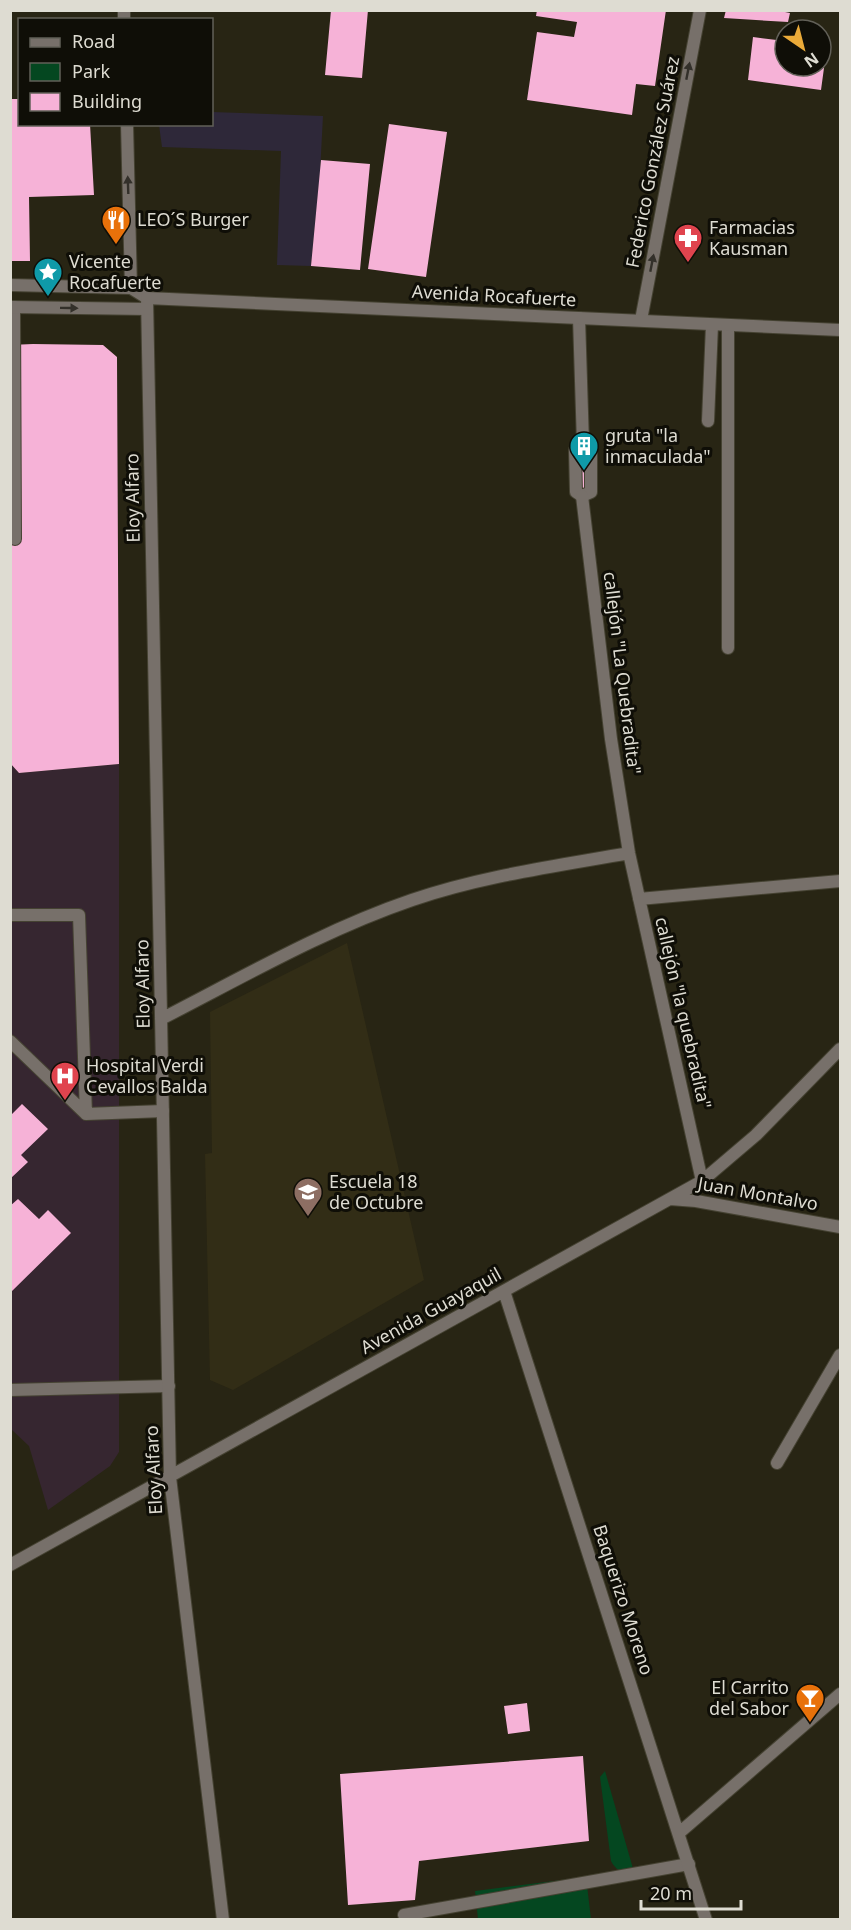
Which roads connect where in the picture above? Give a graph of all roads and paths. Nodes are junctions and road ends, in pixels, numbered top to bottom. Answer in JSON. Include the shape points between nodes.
{"nodes":[{"id":1,"x":700,"y":10,"type":"edge"},
{"id":2,"x":127,"y":126,"type":"edge"},
{"id":3,"x":10,"y":285,"type":"edge"},
{"id":4,"x":131,"y":288,"type":"junction"},
{"id":5,"x":147,"y":303,"type":"junction"},
{"id":6,"x":12,"y":307,"type":"edge"},
{"id":7,"x":579,"y":318,"type":"junction"},
{"id":8,"x":641,"y":320,"type":"junction"},
{"id":9,"x":712,"y":325,"type":"junction"},
{"id":10,"x":728,"y":326,"type":"junction"},
{"id":11,"x":840,"y":330,"type":"edge"},
{"id":12,"x":708,"y":421,"type":"dead end"},
{"id":13,"x":15,"y":539,"type":"dead end"},
{"id":14,"x":728,"y":648,"type":"dead end"},
{"id":15,"x":629,"y":854,"type":"junction"},
{"id":16,"x":840,"y":881,"type":"edge"},
{"id":17,"x":639,"y":899,"type":"junction"},
{"id":18,"x":10,"y":915,"type":"edge"},
{"id":19,"x":161,"y":1019,"type":"junction"},
{"id":20,"x":10,"y":1041,"type":"edge"},
{"id":21,"x":840,"y":1049,"type":"edge"},
{"id":22,"x":163,"y":1111,"type":"junction"},
{"id":23,"x":86,"y":1114,"type":"junction"},
{"id":24,"x":702,"y":1181,"type":"junction"},
{"id":25,"x":670,"y":1199,"type":"junction"},
{"id":26,"x":840,"y":1227,"type":"edge"},
{"id":27,"x":504,"y":1291,"type":"junction"},
{"id":28,"x":840,"y":1355,"type":"edge"},
{"id":29,"x":169,"y":1386,"type":"junction"},
{"id":30,"x":10,"y":1390,"type":"edge"},
{"id":31,"x":777,"y":1463,"type":"dead end"},
{"id":32,"x":170,"y":1477,"type":"junction"},
{"id":33,"x":10,"y":1565,"type":"edge"},
{"id":34,"x":840,"y":1694,"type":"edge"},
{"id":35,"x":679,"y":1833,"type":"junction"},
{"id":36,"x":689,"y":1864,"type":"junction"},
{"id":37,"x":404,"y":1915,"type":"dead end"},
{"id":38,"x":224,"y":1920,"type":"edge"},
{"id":39,"x":706,"y":1920,"type":"edge"}],
"edges":[{"from":8,"to":1,"type":"street","name":"Federico González Suárez","one_way":true},
{"from":4,"to":2,"type":"street","one_way":true},
{"from":3,"to":4,"type":"street"},
{"from":4,"to":5,"type":"street"},
{"from":6,"to":5,"type":"street","name":"Avenida Rocafuerte","one_way":true},
{"from":5,"to":7,"type":"street","name":"Avenida Rocafuerte"},
{"from":5,"to":19,"type":"street","name":"Eloy Alfaro"},
{"from":6,"to":13,"type":"street"},
{"from":7,"to":8,"type":"street","name":"Avenida Rocafuerte"},
{"from":7,"to":15,"type":"street","name":"callejón \"La Quebradita\"","via":[[583,444],[591,450],[591,492],[582,496]]},
{"from":8,"to":9,"type":"street","name":"Avenida Rocafuerte"},
{"from":9,"to":10,"type":"street","name":"Avenida Rocafuerte"},
{"from":9,"to":12,"type":"street"},
{"from":10,"to":11,"type":"street","name":"Avenida Rocafuerte"},
{"from":10,"to":14,"type":"street"},
{"from":15,"to":17,"type":"street","name":"callejón \"la quebradita\""},
{"from":15,"to":19,"type":"street","via":[[537,870],[413,900],[323,936]]},
{"from":16,"to":17,"type":"street"},
{"from":17,"to":24,"type":"street","name":"callejón \"la quebradita\""},
{"from":18,"to":23,"type":"street","via":[[79,915]]},
{"from":19,"to":22,"type":"street","name":"Eloy Alfaro"},
{"from":20,"to":23,"type":"street"},
{"from":21,"to":24,"type":"street","name":"Avenida Guayaquil","via":[[756,1136]]},
{"from":22,"to":23,"type":"street"},
{"from":22,"to":29,"type":"street","name":"Eloy Alfaro"},
{"from":24,"to":25,"type":"street","name":"Avenida Guayaquil"},
{"from":25,"to":26,"type":"street","name":"Juan Montalvo"},
{"from":25,"to":27,"type":"street","name":"Avenida Guayaquil"},
{"from":27,"to":32,"type":"street","name":"Avenida Guayaquil"},
{"from":27,"to":35,"type":"street","name":"Baquerizo Moreno"},
{"from":28,"to":31,"type":"street"},
{"from":29,"to":30,"type":"street"},
{"from":29,"to":32,"type":"street","name":"Eloy Alfaro"},
{"from":32,"to":33,"type":"street","name":"Avenida Guayaquil"},
{"from":32,"to":38,"type":"street","name":"Eloy Alfaro"},
{"from":34,"to":35,"type":"street"},
{"from":35,"to":36,"type":"street","name":"Baquerizo Moreno"},
{"from":36,"to":37,"type":"street"},
{"from":36,"to":39,"type":"street","name":"Baquerizo Moreno"}]}
